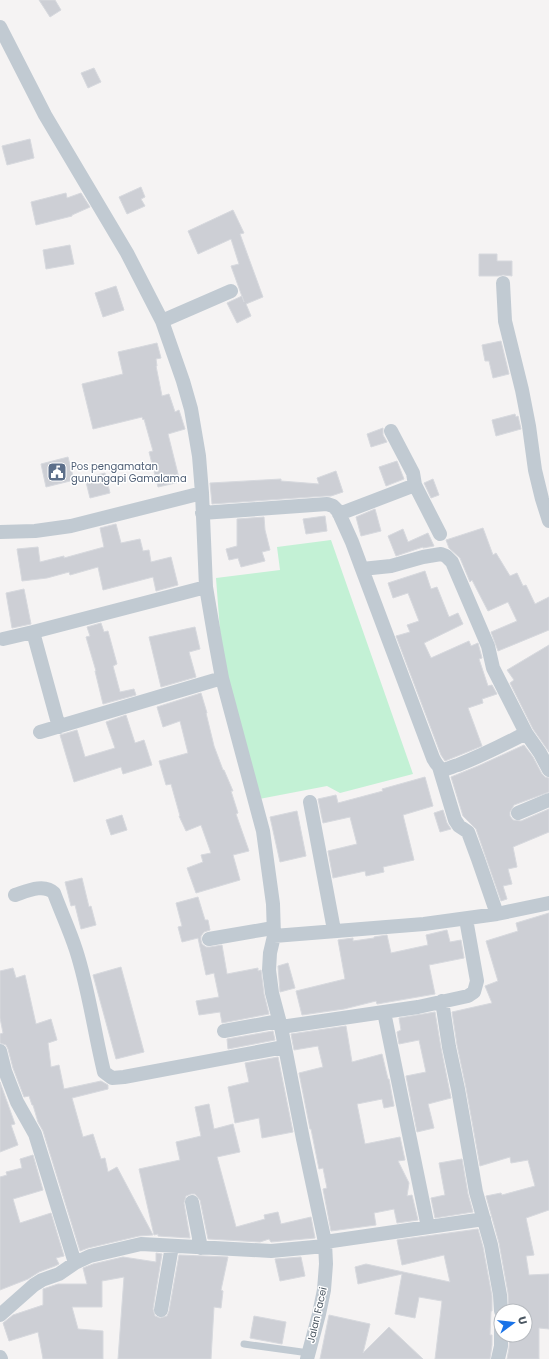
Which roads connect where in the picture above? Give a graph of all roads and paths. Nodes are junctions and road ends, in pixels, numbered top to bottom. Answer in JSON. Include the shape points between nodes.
{"nodes":[{"id":1,"x":0,"y":27,"type":"edge"},
{"id":2,"x":503,"y":283,"type":"dead end"},
{"id":3,"x":231,"y":291,"type":"dead end"},
{"id":4,"x":162,"y":321,"type":"junction"},
{"id":5,"x":391,"y":431,"type":"dead end"},
{"id":6,"x":415,"y":485,"type":"junction"},
{"id":7,"x":202,"y":493,"type":"junction"},
{"id":8,"x":202,"y":513,"type":"junction"},
{"id":9,"x":339,"y":514,"type":"junction"},
{"id":10,"x":549,"y":521,"type":"edge"},
{"id":11,"x":0,"y":532,"type":"edge"},
{"id":12,"x":440,"y":534,"type":"dead end"},
{"id":13,"x":362,"y":569,"type":"junction"},
{"id":14,"x":206,"y":587,"type":"junction"},
{"id":15,"x":33,"y":632,"type":"junction"},
{"id":16,"x":3,"y":639,"type":"dead end"},
{"id":17,"x":222,"y":678,"type":"junction"},
{"id":18,"x":59,"y":727,"type":"junction"},
{"id":19,"x":40,"y":732,"type":"dead end"},
{"id":20,"x":526,"y":733,"type":"junction"},
{"id":21,"x":439,"y":767,"type":"junction"},
{"id":22,"x":549,"y":770,"type":"edge"},
{"id":23,"x":549,"y":800,"type":"edge"},
{"id":24,"x":310,"y":802,"type":"dead end"},
{"id":25,"x":518,"y":813,"type":"dead end"},
{"id":26,"x":15,"y":895,"type":"dead end"},
{"id":27,"x":549,"y":904,"type":"edge"},
{"id":28,"x":497,"y":914,"type":"junction"},
{"id":29,"x":466,"y":919,"type":"junction"},
{"id":30,"x":334,"y":930,"type":"junction"},
{"id":31,"x":274,"y":932,"type":"junction"},
{"id":32,"x":209,"y":939,"type":"dead end"},
{"id":33,"x":442,"y":1002,"type":"junction"},
{"id":34,"x":384,"y":1012,"type":"junction"},
{"id":35,"x":280,"y":1024,"type":"junction"},
{"id":36,"x":224,"y":1031,"type":"dead end"},
{"id":37,"x":284,"y":1047,"type":"junction"},
{"id":38,"x":0,"y":1051,"type":"edge"},
{"id":39,"x":192,"y":1202,"type":"dead end"},
{"id":40,"x":484,"y":1219,"type":"junction"},
{"id":41,"x":428,"y":1227,"type":"junction"},
{"id":42,"x":325,"y":1244,"type":"junction"},
{"id":43,"x":172,"y":1246,"type":"junction"},
{"id":44,"x":202,"y":1248,"type":"junction"},
{"id":45,"x":75,"y":1263,"type":"junction"},
{"id":46,"x":500,"y":1303,"type":"edge"},
{"id":47,"x":161,"y":1310,"type":"dead end"},
{"id":48,"x":0,"y":1314,"type":"edge"},
{"id":49,"x":501,"y":1343,"type":"edge"},
{"id":50,"x":244,"y":1344,"type":"dead end"},
{"id":51,"x":308,"y":1356,"type":"edge"},
{"id":52,"x":498,"y":1359,"type":"edge"}],
"edges":[{"from":1,"to":4,"type":"street","name":"Jalan Facei","via":[[45,115],[126,253]]},
{"from":2,"to":10,"type":"street","via":[[505,321],[522,390],[535,470]]},
{"from":3,"to":4,"type":"street"},
{"from":4,"to":7,"type":"street","name":"Jalan Facei","via":[[191,409]]},
{"from":5,"to":6,"type":"street","via":[[413,473]]},
{"from":6,"to":9,"type":"street"},
{"from":6,"to":12,"type":"street"},
{"from":7,"to":8,"type":"street","name":"Jalan Facei"},
{"from":7,"to":11,"type":"street","via":[[71,526]]},
{"from":8,"to":9,"type":"street","via":[[327,504],[333,506]]},
{"from":8,"to":14,"type":"street","name":"Jalan Facei"},
{"from":9,"to":13,"type":"street"},
{"from":13,"to":20,"type":"street","via":[[391,566],[441,554],[446,556],[452,562],[488,646],[493,668]]},
{"from":13,"to":21,"type":"street","via":[[433,758]]},
{"from":14,"to":15,"type":"street"},
{"from":14,"to":17,"type":"street","name":"Jalan Facei"},
{"from":15,"to":16,"type":"street"},
{"from":15,"to":18,"type":"street"},
{"from":17,"to":18,"type":"street"},
{"from":17,"to":31,"type":"street","name":"Jalan Facei","via":[[263,831],[273,904]]},
{"from":18,"to":19,"type":"street"},
{"from":20,"to":21,"type":"street","via":[[447,769]]},
{"from":20,"to":22,"type":"street"},
{"from":21,"to":28,"type":"street","via":[[455,820],[468,832]]},
{"from":23,"to":25,"type":"street"},
{"from":24,"to":30,"type":"street"},
{"from":26,"to":37,"type":"street","via":[[39,888],[50,889],[54,893],[76,949],[104,1072],[112,1078]]},
{"from":27,"to":28,"type":"street"},
{"from":28,"to":29,"type":"street"},
{"from":29,"to":30,"type":"street"},
{"from":29,"to":33,"type":"street","via":[[476,987],[468,996]]},
{"from":30,"to":31,"type":"street"},
{"from":31,"to":32,"type":"street"},
{"from":31,"to":35,"type":"street","name":"Jalan Facei","via":[[269,970]]},
{"from":33,"to":34,"type":"street"},
{"from":33,"to":40,"type":"street","via":[[476,1192]]},
{"from":34,"to":35,"type":"street"},
{"from":34,"to":41,"type":"street"},
{"from":35,"to":36,"type":"street"},
{"from":35,"to":37,"type":"street","name":"Jalan Facei"},
{"from":37,"to":42,"type":"street","name":"Jalan Facei"},
{"from":38,"to":45,"type":"street","via":[[17,1102],[35,1134]]},
{"from":39,"to":44,"type":"street"},
{"from":40,"to":41,"type":"street"},
{"from":40,"to":46,"type":"street"},
{"from":41,"to":42,"type":"street"},
{"from":42,"to":44,"type":"street","via":[[272,1251]]},
{"from":42,"to":51,"type":"street","name":"Jalan Facei","via":[[324,1290]]},
{"from":43,"to":44,"type":"street"},
{"from":43,"to":45,"type":"street","via":[[141,1244],[90,1256]]},
{"from":43,"to":47,"type":"street"},
{"from":45,"to":48,"type":"street","via":[[59,1274],[34,1285]]},
{"from":49,"to":52,"type":"street"},
{"from":50,"to":51,"type":"lane"}]}
